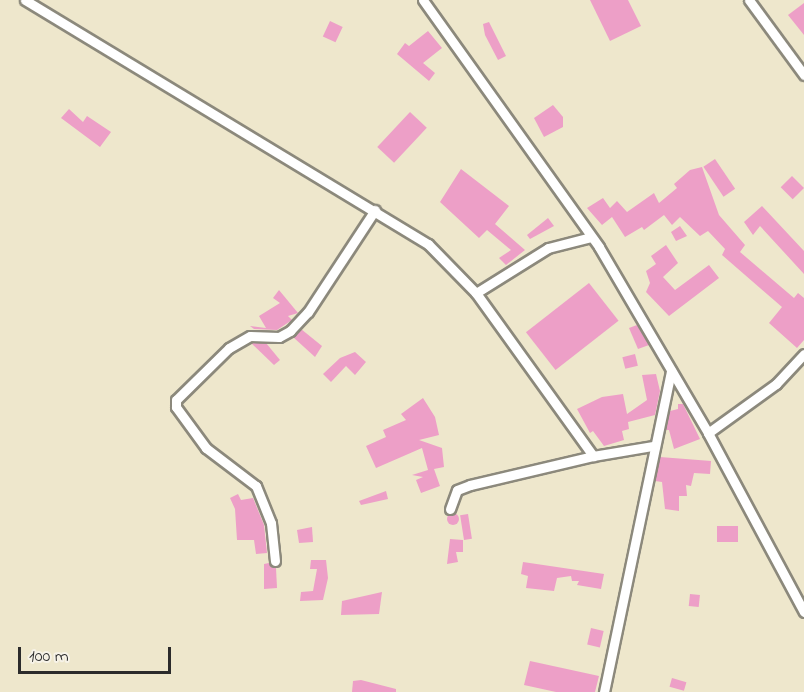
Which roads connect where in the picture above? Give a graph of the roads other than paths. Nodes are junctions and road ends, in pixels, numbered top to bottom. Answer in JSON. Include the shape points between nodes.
{"nodes":[{"id":1,"x":26,"y":0,"type":"edge"},
{"id":2,"x":423,"y":0,"type":"edge"},
{"id":3,"x":749,"y":0,"type":"edge"},
{"id":4,"x":804,"y":75,"type":"edge"},
{"id":5,"x":375,"y":210,"type":"junction"},
{"id":6,"x":591,"y":237,"type":"junction"},
{"id":7,"x":476,"y":293,"type":"junction"},
{"id":8,"x":804,"y":354,"type":"edge"},
{"id":9,"x":671,"y":371,"type":"junction"},
{"id":10,"x":708,"y":433,"type":"junction"},
{"id":11,"x":652,"y":446,"type":"junction"},
{"id":12,"x":593,"y":456,"type":"junction"},
{"id":13,"x":450,"y":509,"type":"dead end"},
{"id":14,"x":275,"y":561,"type":"dead end"},
{"id":15,"x":804,"y":612,"type":"edge"},
{"id":16,"x":604,"y":692,"type":"edge"}],
"edges":[{"from":1,"to":5,"type":"street"},
{"from":2,"to":6,"type":"street"},
{"from":3,"to":4,"type":"street"},
{"from":5,"to":7,"type":"street","via":[[428,244]]},
{"from":5,"to":14,"type":"street","via":[[308,312],[290,331],[279,337],[250,336],[229,348],[176,400],[176,407],[206,448],[256,486],[271,523]]},
{"from":6,"to":7,"type":"street","via":[[548,248]]},
{"from":6,"to":9,"type":"street"},
{"from":7,"to":12,"type":"street"},
{"from":8,"to":10,"type":"street","via":[[776,384]]},
{"from":9,"to":10,"type":"street"},
{"from":9,"to":11,"type":"street"},
{"from":10,"to":15,"type":"street"},
{"from":11,"to":12,"type":"street"},
{"from":11,"to":16,"type":"street"},
{"from":12,"to":13,"type":"street","via":[[457,490]]}]}
